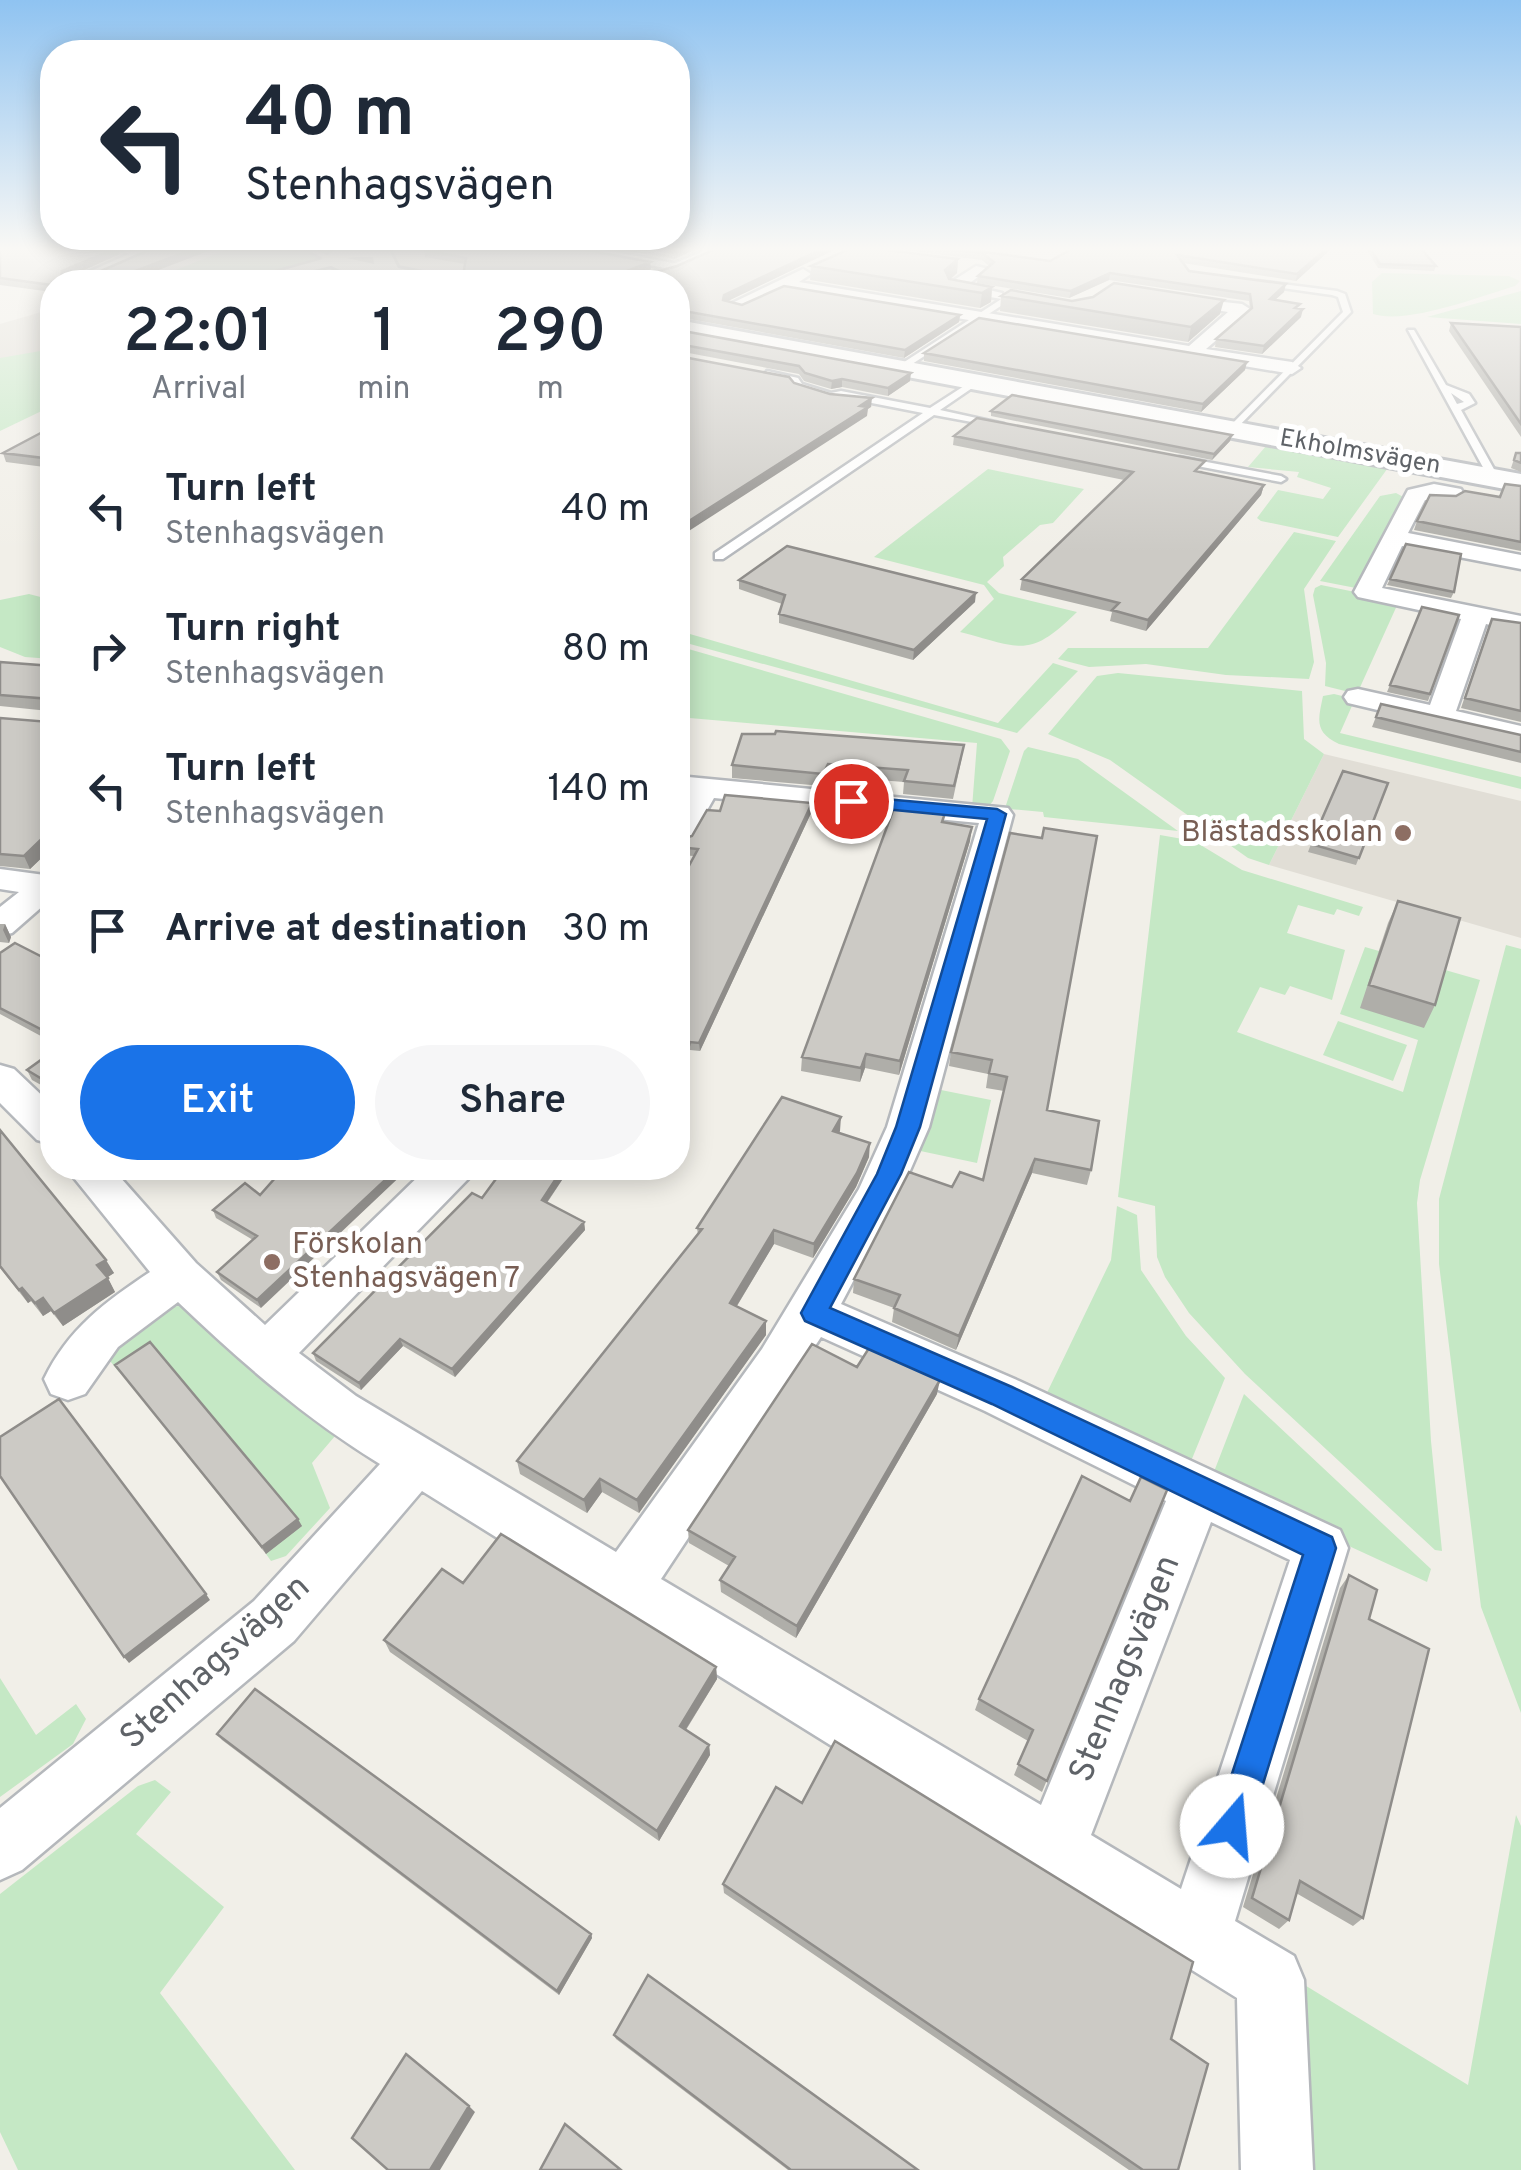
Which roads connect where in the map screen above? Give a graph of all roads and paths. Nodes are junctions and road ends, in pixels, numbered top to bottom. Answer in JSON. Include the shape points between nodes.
{"nodes":[{"id":1,"x":809,"y":351,"type":"edge"},
{"id":2,"x":926,"y":351,"type":"edge"},
{"id":3,"x":1194,"y":351,"type":"edge"},
{"id":4,"x":1308,"y":351,"type":"edge"},
{"id":5,"x":1422,"y":351,"type":"edge"},
{"id":6,"x":900,"y":368,"type":"junction"},
{"id":7,"x":1292,"y":368,"type":"junction"},
{"id":8,"x":748,"y":371,"type":"edge"},
{"id":9,"x":975,"y":382,"type":"junction"},
{"id":10,"x":1441,"y":386,"type":"junction"},
{"id":11,"x":1454,"y":409,"type":"junction"},
{"id":12,"x":930,"y":411,"type":"junction"},
{"id":13,"x":1008,"y":426,"type":"edge"},
{"id":14,"x":1232,"y":430,"type":"junction"},
{"id":15,"x":1163,"y":456,"type":"edge"},
{"id":16,"x":1488,"y":477,"type":"junction"},
{"id":17,"x":1280,"y":479,"type":"dead end"},
{"id":18,"x":1521,"y":483,"type":"edge"},
{"id":19,"x":1453,"y":494,"type":"edge"},
{"id":20,"x":1394,"y":537,"type":"junction"},
{"id":21,"x":719,"y":556,"type":"dead end"},
{"id":22,"x":1521,"y":562,"type":"edge"},
{"id":23,"x":1518,"y":622,"type":"edge"},
{"id":24,"x":1473,"y":624,"type":"junction"},
{"id":25,"x":1358,"y":697,"type":"dead end"},
{"id":26,"x":1440,"y":716,"type":"junction"},
{"id":27,"x":1521,"y":735,"type":"edge"},
{"id":28,"x":691,"y":786,"type":"edge"},
{"id":29,"x":0,"y":879,"type":"edge"},
{"id":30,"x":40,"y":881,"type":"edge"},
{"id":31,"x":40,"y":891,"type":"edge"},
{"id":32,"x":0,"y":925,"type":"edge"},
{"id":33,"x":0,"y":1079,"type":"edge"},
{"id":34,"x":40,"y":1117,"type":"edge"},
{"id":35,"x":96,"y":1180,"type":"edge"},
{"id":36,"x":441,"y":1180,"type":"edge"},
{"id":37,"x":180,"y":1276,"type":"junction"},
{"id":38,"x":814,"y":1313,"type":"junction"},
{"id":39,"x":266,"y":1354,"type":"junction"},
{"id":40,"x":68,"y":1379,"type":"dead end"},
{"id":41,"x":416,"y":1461,"type":"junction"},
{"id":42,"x":1197,"y":1490,"type":"junction"},
{"id":43,"x":624,"y":1586,"type":"junction"},
{"id":44,"x":0,"y":1848,"type":"edge"},
{"id":45,"x":1055,"y":1848,"type":"junction"},
{"id":46,"x":1198,"y":1936,"type":"junction"},
{"id":47,"x":1277,"y":2170,"type":"edge"}],
"edges":[{"from":1,"to":6,"type":"street","name":"Ekholmsvägen"},
{"from":2,"to":6,"type":"lane"},
{"from":3,"to":7,"type":"street"},
{"from":4,"to":7,"type":"lane","name":"Ekholmsvägen"},
{"from":5,"to":10,"type":"lane","name":"Ekholmsvägen"},
{"from":6,"to":9,"type":"street","name":"Ekholmsvägen"},
{"from":7,"to":14,"type":"lane","name":"Ekholmsvägen"},
{"from":8,"to":12,"type":"lane","via":[[831,396]]},
{"from":9,"to":12,"type":"lane"},
{"from":9,"to":14,"type":"street","name":"Ekholmsvägen"},
{"from":10,"to":11,"type":"lane","name":"Ekholmsvägen"},
{"from":10,"to":11,"type":"lane","via":[[1470,403]]},
{"from":11,"to":16,"type":"lane","name":"Ekholmsvägen"},
{"from":12,"to":13,"type":"lane"},
{"from":12,"to":21,"type":"lane"},
{"from":14,"to":16,"type":"street","name":"Ekholmsvägen"},
{"from":15,"to":17,"type":"lane"},
{"from":16,"to":18,"type":"street","name":"Ekholmsvägen"},
{"from":19,"to":20,"type":"street","name":"Ekholmsvägen","via":[[1416,495]]},
{"from":20,"to":22,"type":"street"},
{"from":20,"to":24,"type":"street","name":"Ekholmsvägen","via":[[1366,592]]},
{"from":23,"to":24,"type":"street","name":"Ekholmsvägen"},
{"from":24,"to":26,"type":"street"},
{"from":25,"to":26,"type":"street"},
{"from":26,"to":27,"type":"street"},
{"from":28,"to":38,"type":"street","via":[[997,814],[908,1127]]},
{"from":29,"to":30,"type":"street"},
{"from":31,"to":32,"type":"street"},
{"from":33,"to":34,"type":"street"},
{"from":35,"to":37,"type":"street"},
{"from":36,"to":39,"type":"street"},
{"from":37,"to":39,"type":"street"},
{"from":37,"to":40,"type":"street","via":[[98,1335],[78,1355]]},
{"from":38,"to":42,"type":"street"},
{"from":38,"to":43,"type":"street"},
{"from":39,"to":41,"type":"street","via":[[338,1412]]},
{"from":41,"to":43,"type":"street"},
{"from":41,"to":44,"type":"street","name":"Stenhagsvägen","via":[[274,1622]]},
{"from":42,"to":45,"type":"street","name":"Stenhagsvägen"},
{"from":42,"to":46,"type":"street","via":[[1321,1548]]},
{"from":43,"to":45,"type":"street"},
{"from":45,"to":46,"type":"street"},
{"from":46,"to":47,"type":"street","via":[[1270,1980]]}]}
